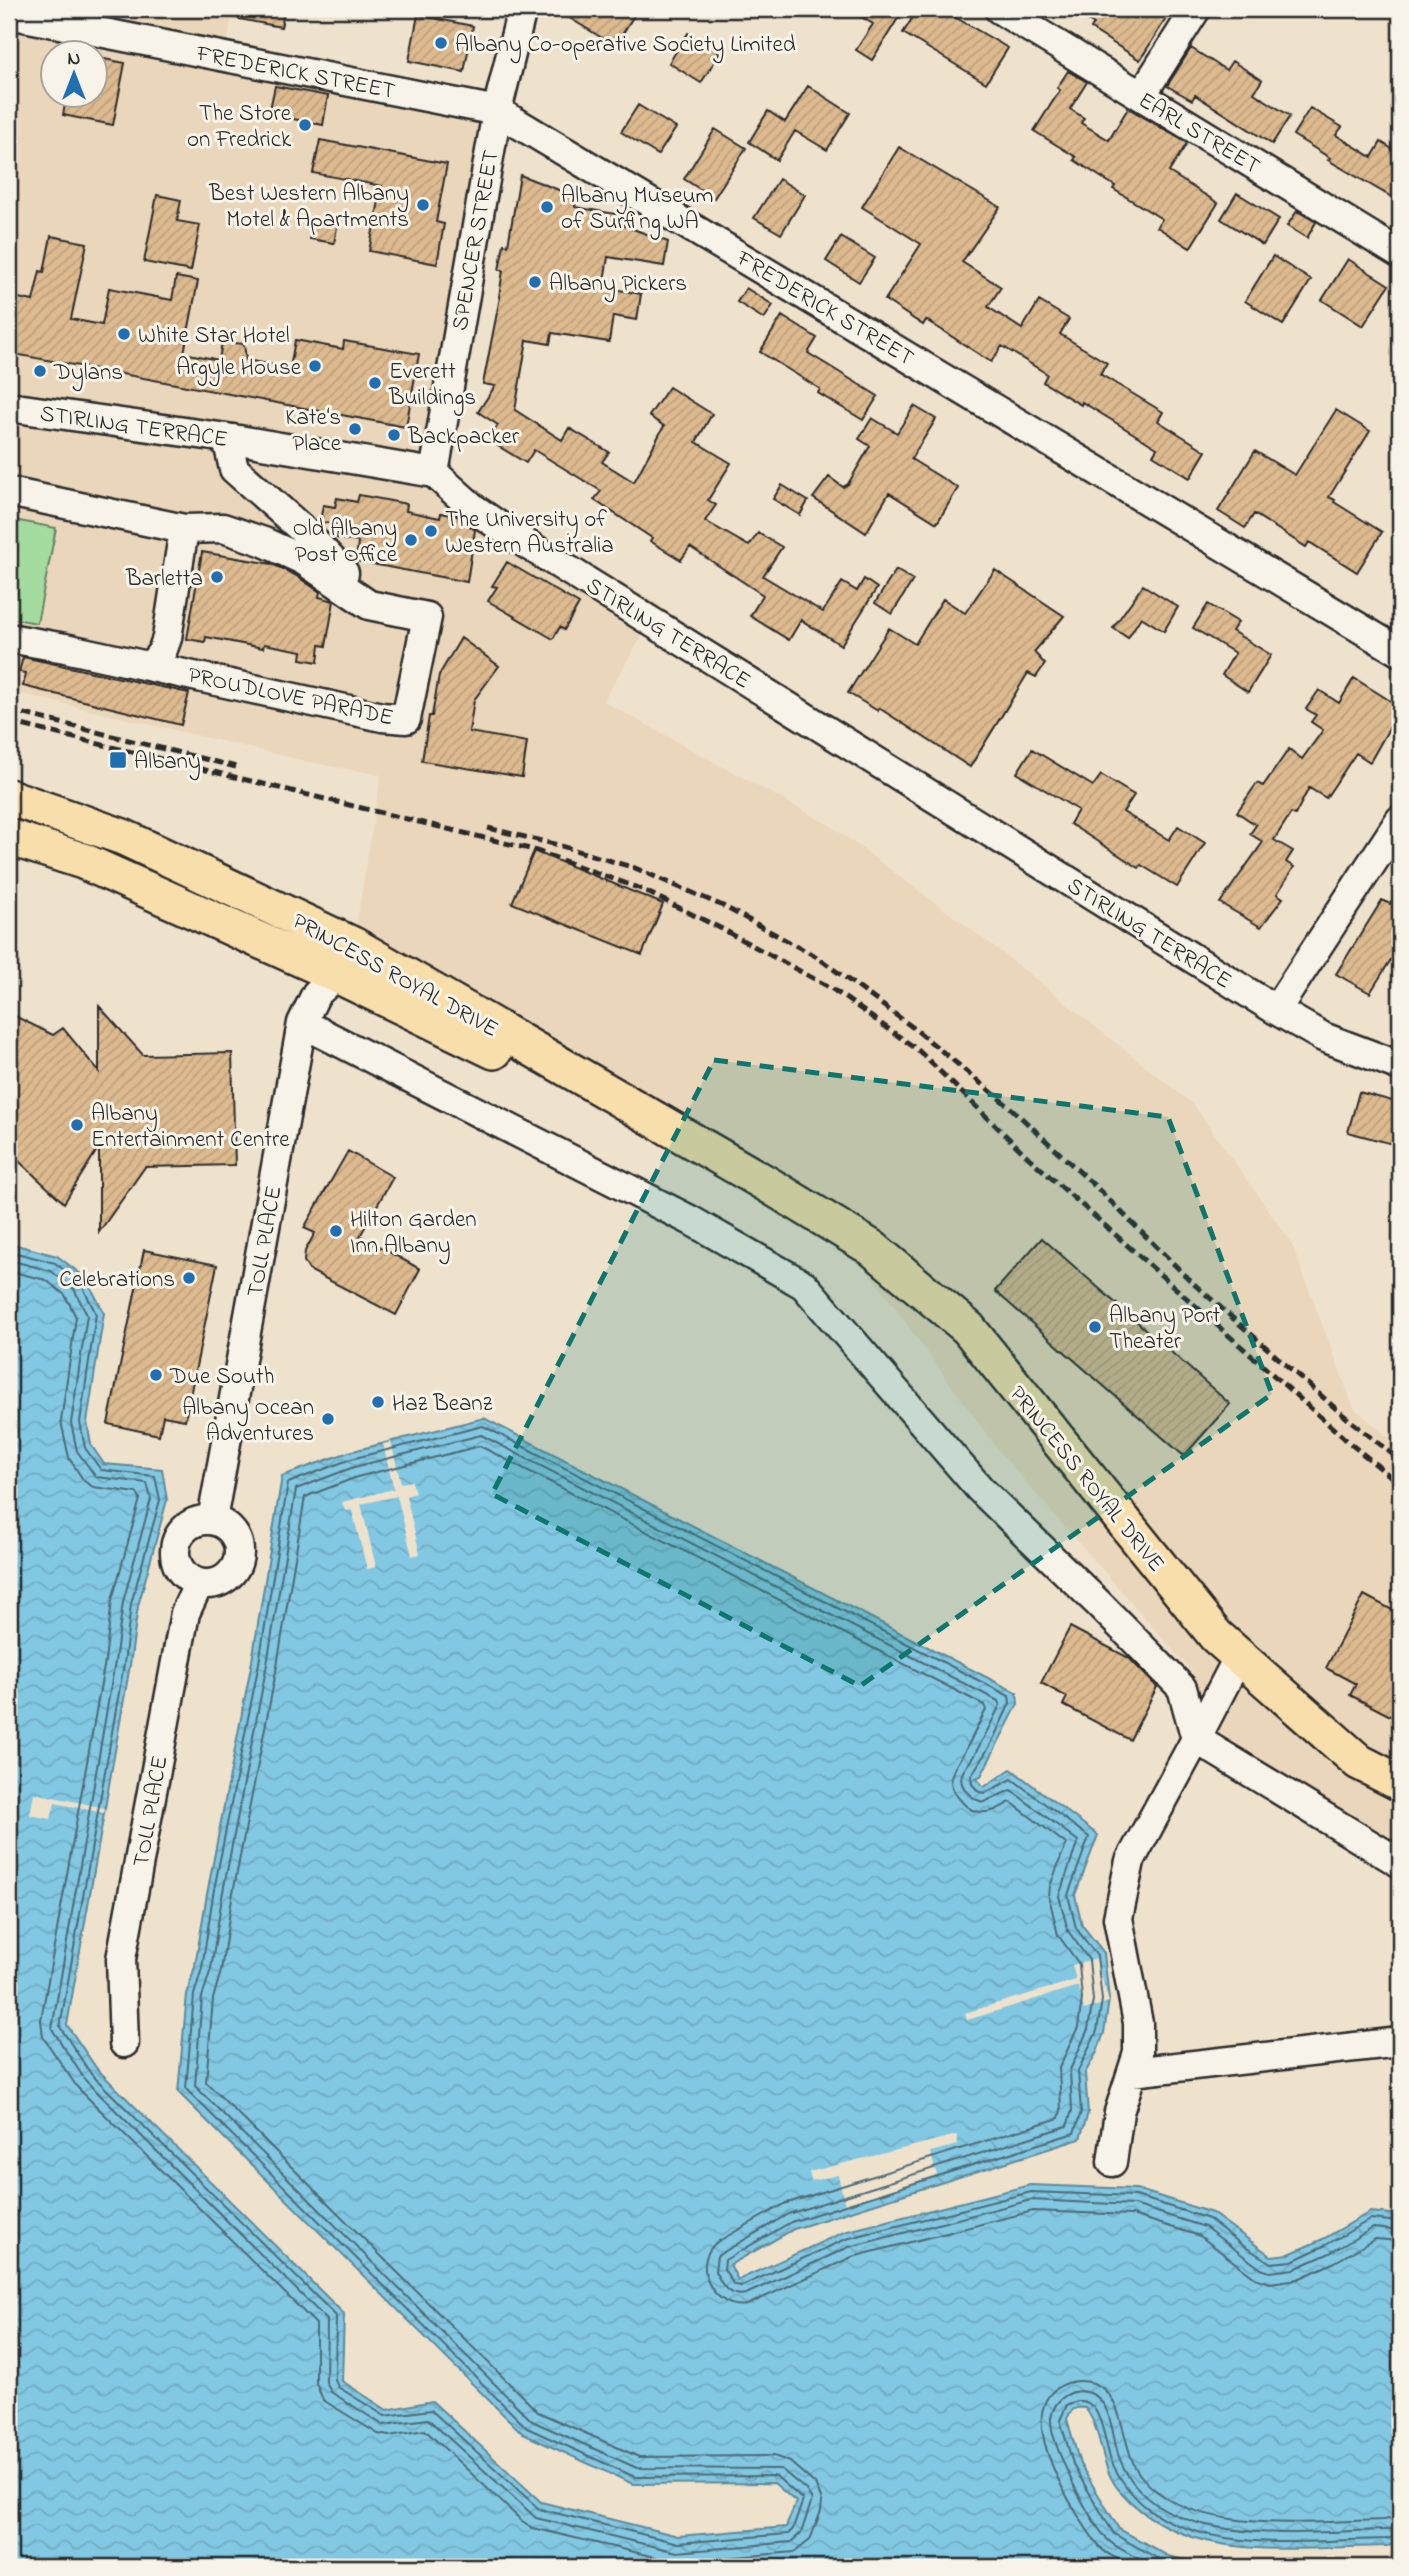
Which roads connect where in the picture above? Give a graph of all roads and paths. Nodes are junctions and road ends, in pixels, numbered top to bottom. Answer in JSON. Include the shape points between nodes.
{"nodes":[{"id":1,"x":522,"y":9,"type":"edge"},
{"id":2,"x":999,"y":9,"type":"edge"},
{"id":3,"x":1196,"y":9,"type":"edge"},
{"id":4,"x":9,"y":14,"type":"edge"},
{"id":5,"x":1141,"y":96,"type":"junction"},
{"id":6,"x":497,"y":111,"type":"junction"},
{"id":7,"x":1400,"y":254,"type":"edge"},
{"id":8,"x":9,"y":407,"type":"edge"},
{"id":9,"x":228,"y":438,"type":"junction"},
{"id":10,"x":434,"y":473,"type":"junction"},
{"id":11,"x":9,"y":492,"type":"edge"},
{"id":12,"x":184,"y":529,"type":"junction"},
{"id":13,"x":369,"y":605,"type":"junction"},
{"id":14,"x":9,"y":638,"type":"edge"},
{"id":15,"x":1400,"y":652,"type":"edge"},
{"id":16,"x":151,"y":666,"type":"junction"},
{"id":17,"x":9,"y":797,"type":"edge"},
{"id":18,"x":1400,"y":820,"type":"edge"},
{"id":19,"x":9,"y":837,"type":"edge"},
{"id":20,"x":345,"y":960,"type":"junction"},
{"id":21,"x":1276,"y":1010,"type":"junction"},
{"id":22,"x":302,"y":1023,"type":"junction"},
{"id":23,"x":1400,"y":1066,"type":"edge"},
{"id":24,"x":212,"y":1520,"type":"junction"},
{"id":25,"x":200,"y":1583,"type":"junction"},
{"id":26,"x":1239,"y":1656,"type":"junction"},
{"id":27,"x":1196,"y":1739,"type":"junction"},
{"id":28,"x":1400,"y":1783,"type":"edge"},
{"id":29,"x":1400,"y":1863,"type":"edge"},
{"id":30,"x":1400,"y":2042,"type":"edge"},
{"id":31,"x":124,"y":2043,"type":"dead end"},
{"id":32,"x":1132,"y":2071,"type":"junction"},
{"id":33,"x":1112,"y":2162,"type":"dead end"}],
"edges":[{"from":1,"to":6,"type":"street","name":"SPENCER STREET"},
{"from":2,"to":5,"type":"street","name":"EARL STREET"},
{"from":3,"to":5,"type":"street"},
{"from":4,"to":6,"type":"street","name":"FREDERICK STREET"},
{"from":5,"to":7,"type":"street","name":"EARL STREET"},
{"from":6,"to":10,"type":"street","name":"SPENCER STREET"},
{"from":6,"to":15,"type":"street","name":"FREDERICK STREET"},
{"from":8,"to":9,"type":"street","name":"STIRLING TERRACE"},
{"from":9,"to":10,"type":"street","name":"STIRLING TERRACE"},
{"from":9,"to":13,"type":"street","via":[[234,469],[304,531]]},
{"from":10,"to":21,"type":"street","name":"STIRLING TERRACE","via":[[512,535]]},
{"from":11,"to":12,"type":"street","name":"PROUDLOVE PARADE"},
{"from":12,"to":13,"type":"street","name":"PROUDLOVE PARADE","via":[[223,528],[264,542],[303,560]]},
{"from":12,"to":16,"type":"street","via":[[167,638]]},
{"from":13,"to":16,"type":"street","name":"PROUDLOVE PARADE","via":[[427,617],[406,719]]},
{"from":14,"to":16,"type":"street","name":"PROUDLOVE PARADE"},
{"from":17,"to":20,"type":"main road","name":"PRINCESS ROYAL DRIVE","via":[[123,837]]},
{"from":18,"to":21,"type":"street"},
{"from":19,"to":20,"type":"main road","name":"PRINCESS ROYAL DRIVE"},
{"from":20,"to":22,"type":"street","name":"TOLL PLACE","via":[[316,994]]},
{"from":20,"to":26,"type":"main road","name":"PRINCESS ROYAL DRIVE","via":[[767,1184],[872,1248],[968,1328],[1216,1636]]},
{"from":21,"to":23,"type":"street","name":"STIRLING TERRACE","via":[[1323,1037]]},
{"from":22,"to":24,"type":"street","name":"TOLL PLACE"},
{"from":22,"to":27,"type":"street","via":[[690,1220],[804,1285],[980,1489],[1182,1688]]},
{"from":24,"to":25,"type":"street","via":[[184,1528],[175,1545],[177,1565],[190,1580]]},
{"from":24,"to":25,"type":"street","via":[[232,1531],[239,1552],[237,1564],[222,1580]]},
{"from":25,"to":31,"type":"street","name":"TOLL PLACE","via":[[185,1613],[121,1959]]},
{"from":26,"to":27,"type":"street"},
{"from":26,"to":28,"type":"main road","name":"PRINCESS ROYAL DRIVE","via":[[1359,1762]]},
{"from":27,"to":29,"type":"street"},
{"from":27,"to":32,"type":"street","via":[[1130,1861],[1118,1918],[1138,2023],[1138,2053]]},
{"from":30,"to":32,"type":"street"},
{"from":32,"to":33,"type":"street","via":[[1119,2112]]}]}
